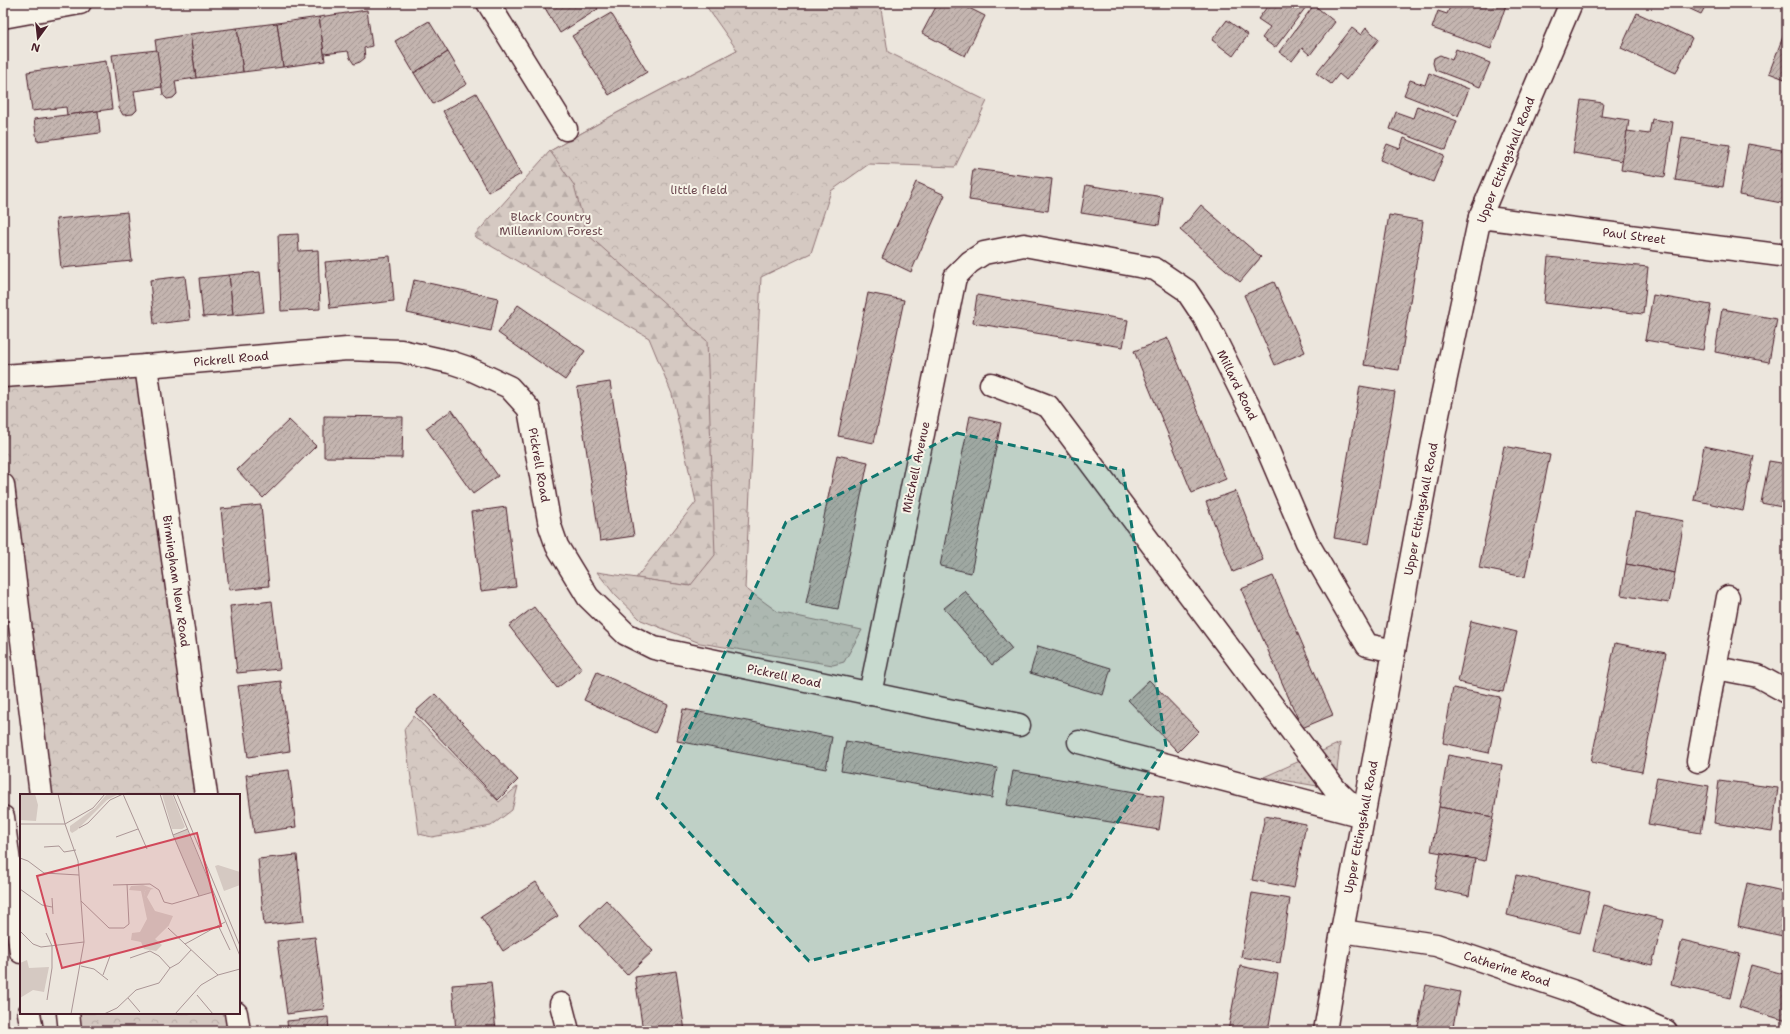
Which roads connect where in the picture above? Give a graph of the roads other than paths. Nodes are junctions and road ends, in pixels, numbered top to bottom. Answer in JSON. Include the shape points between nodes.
{"nodes":[{"id":1,"x":80,"y":3,"type":"edge"},
{"id":2,"x":488,"y":3,"type":"edge"},
{"id":3,"x":1571,"y":3,"type":"edge"},
{"id":4,"x":28,"y":8,"type":"edge"},
{"id":5,"x":3,"y":17,"type":"edge"},
{"id":6,"x":566,"y":129,"type":"dead end"},
{"id":7,"x":1480,"y":217,"type":"junction"},
{"id":8,"x":984,"y":253,"type":"joint"},
{"id":9,"x":1787,"y":256,"type":"edge"},
{"id":10,"x":146,"y":366,"type":"junction"},
{"id":11,"x":3,"y":376,"type":"edge"},
{"id":12,"x":991,"y":384,"type":"dead end"},
{"id":13,"x":3,"y":485,"type":"edge"},
{"id":14,"x":1728,"y":597,"type":"dead end"},
{"id":15,"x":1394,"y":651,"type":"junction"},
{"id":16,"x":1716,"y":668,"type":"junction"},
{"id":17,"x":1787,"y":692,"type":"edge"},
{"id":18,"x":870,"y":694,"type":"junction"},
{"id":19,"x":1019,"y":725,"type":"dead end"},
{"id":20,"x":1079,"y":742,"type":"dead end"},
{"id":21,"x":1698,"y":761,"type":"dead end"},
{"id":22,"x":41,"y":794,"type":"edge"},
{"id":23,"x":206,"y":794,"type":"edge"},
{"id":24,"x":1363,"y":816,"type":"junction"},
{"id":25,"x":3,"y":818,"type":"edge"},
{"id":26,"x":1342,"y":931,"type":"junction"},
{"id":27,"x":20,"y":945,"type":"edge"},
{"id":28,"x":561,"y":1004,"type":"dead end"},
{"id":29,"x":29,"y":1014,"type":"edge"},
{"id":30,"x":68,"y":1014,"type":"edge"},
{"id":31,"x":236,"y":1014,"type":"edge"},
{"id":32,"x":32,"y":1031,"type":"edge"},
{"id":33,"x":70,"y":1031,"type":"edge"},
{"id":34,"x":239,"y":1031,"type":"edge"},
{"id":35,"x":568,"y":1031,"type":"edge"},
{"id":36,"x":1326,"y":1031,"type":"edge"},
{"id":37,"x":1666,"y":1031,"type":"edge"}],
"edges":[{"from":1,"to":4,"type":"main road"},
{"from":2,"to":6,"type":"main road"},
{"from":3,"to":7,"type":"main road","name":"Upper Ettingshall Road"},
{"from":4,"to":5,"type":"main road"},
{"from":7,"to":9,"type":"main road","name":"Paul Street"},
{"from":7,"to":15,"type":"main road","name":"Upper Ettingshall Road","via":[[1438,414]]},
{"from":8,"to":15,"type":"main road","name":"Millard Road","via":[[1024,245],[1125,263],[1155,269],[1186,290],[1204,317],[1252,413],[1307,542],[1367,645]]},
{"from":8,"to":18,"type":"main road","name":"Mitchell Avenue","via":[[955,277]]},
{"from":10,"to":11,"type":"main road","name":"Pickrell Road"},
{"from":10,"to":18,"type":"main road","name":"Pickrell Road","via":[[347,349],[401,351],[450,362],[497,381],[509,387],[529,409],[550,526],[557,546],[588,597],[626,634],[654,648]]},
{"from":10,"to":23,"type":"main road","name":"Birmingham New Road"},
{"from":12,"to":24,"type":"main road","via":[[1048,406],[1336,789]]},
{"from":13,"to":22,"type":"main road"},
{"from":14,"to":16,"type":"main road"},
{"from":15,"to":24,"type":"main road","name":"Upper Ettingshall Road"},
{"from":16,"to":17,"type":"main road","via":[[1758,676]]},
{"from":16,"to":21,"type":"main road"},
{"from":18,"to":19,"type":"main road","name":"Pickrell Road"},
{"from":20,"to":24,"type":"main road"},
{"from":24,"to":26,"type":"main road","name":"Upper Ettingshall Road"},
{"from":25,"to":27,"type":"main road"},
{"from":26,"to":36,"type":"main road","name":"Upper Ettingshall Road"},
{"from":26,"to":37,"type":"main road","name":"Catherine Road","via":[[1436,945],[1572,991]]},
{"from":28,"to":35,"type":"main road"},
{"from":29,"to":32,"type":"main road"},
{"from":30,"to":33,"type":"main road"},
{"from":31,"to":34,"type":"main road"}]}
